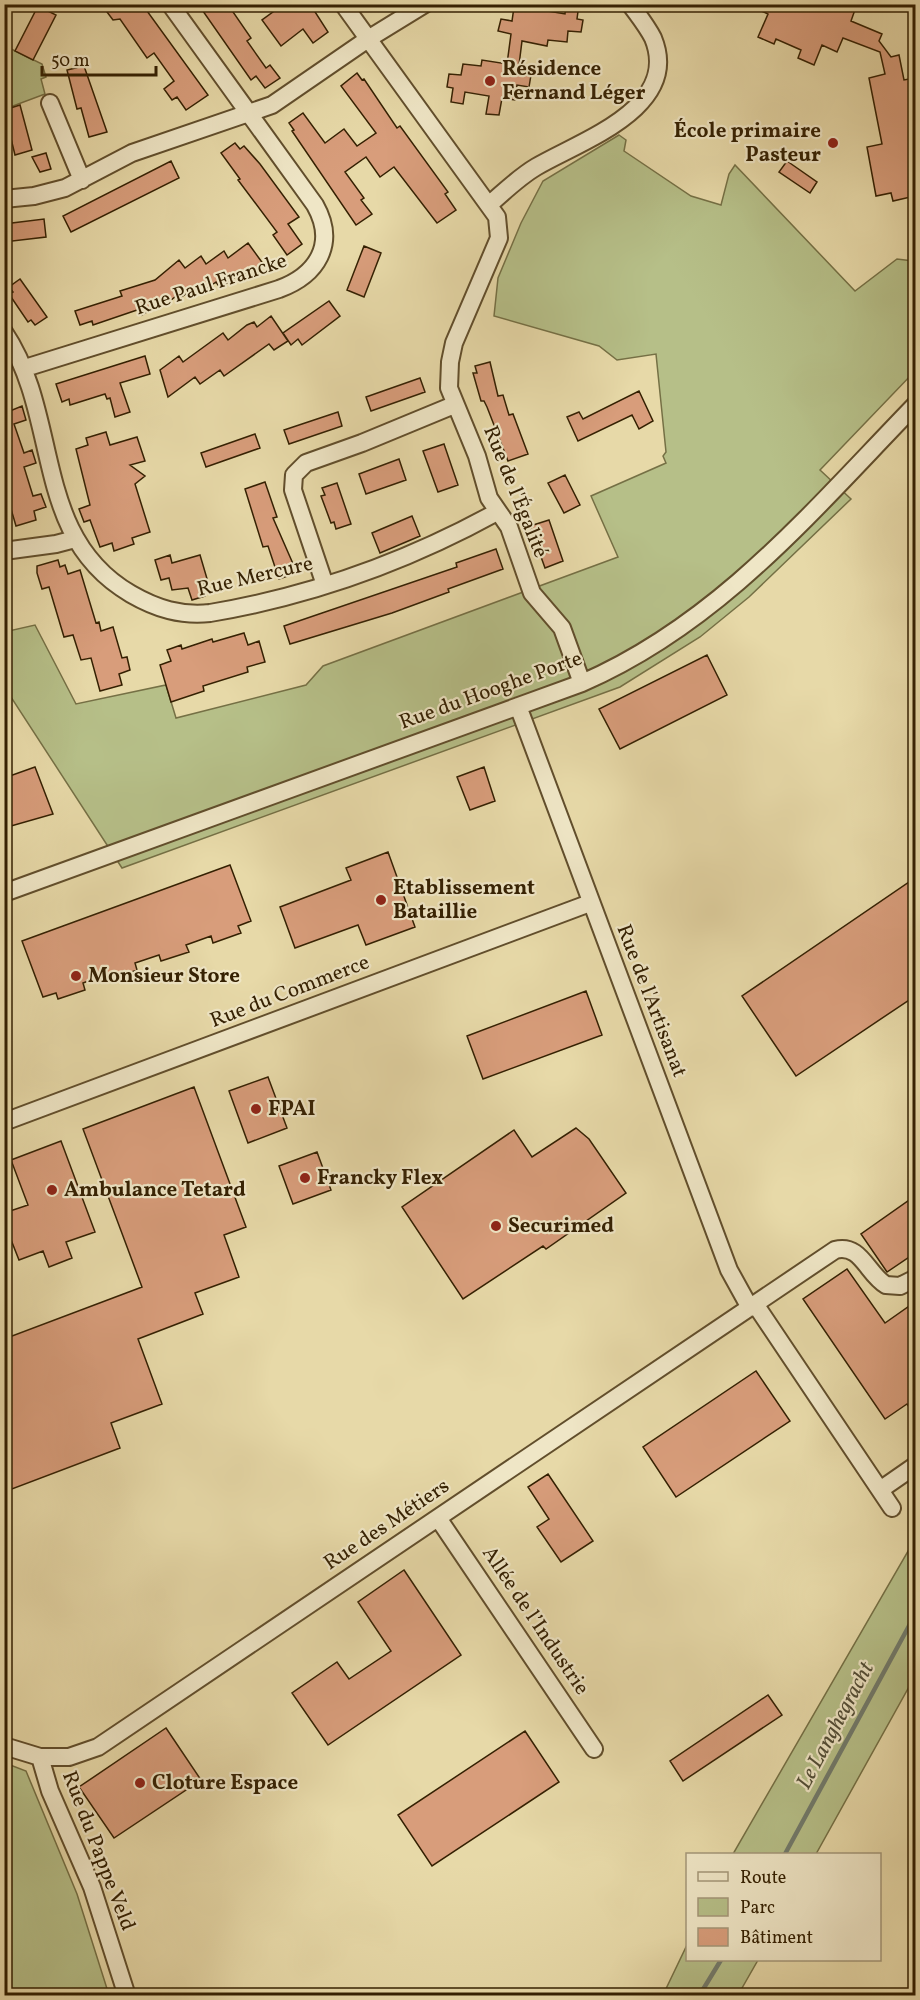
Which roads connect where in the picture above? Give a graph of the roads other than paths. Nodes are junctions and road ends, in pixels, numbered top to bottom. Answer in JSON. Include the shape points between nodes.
{"nodes":[{"id":1,"x":170,"y":4,"type":"edge"},
{"id":2,"x":344,"y":4,"type":"edge"},
{"id":3,"x":425,"y":4,"type":"edge"},
{"id":4,"x":630,"y":4,"type":"edge"},
{"id":5,"x":368,"y":39,"type":"junction"},
{"id":6,"x":50,"y":103,"type":"dead end"},
{"id":7,"x":249,"y":113,"type":"junction"},
{"id":8,"x":82,"y":180,"type":"junction"},
{"id":9,"x":4,"y":200,"type":"edge"},
{"id":10,"x":490,"y":204,"type":"junction"},
{"id":11,"x":4,"y":333,"type":"edge"},
{"id":12,"x":25,"y":368,"type":"junction"},
{"id":13,"x":915,"y":404,"type":"edge"},
{"id":14,"x":454,"y":405,"type":"junction"},
{"id":15,"x":497,"y":512,"type":"junction"},
{"id":16,"x":75,"y":538,"type":"junction"},
{"id":17,"x":4,"y":551,"type":"edge"},
{"id":18,"x":325,"y":585,"type":"junction"},
{"id":19,"x":582,"y":683,"type":"junction"},
{"id":20,"x":518,"y":706,"type":"junction"},
{"id":21,"x":4,"y":893,"type":"edge"},
{"id":22,"x":590,"y":903,"type":"junction"},
{"id":23,"x":4,"y":1122,"type":"edge"},
{"id":24,"x":915,"y":1278,"type":"edge"},
{"id":25,"x":752,"y":1306,"type":"junction"},
{"id":26,"x":915,"y":1465,"type":"edge"},
{"id":27,"x":880,"y":1490,"type":"junction"},
{"id":28,"x":892,"y":1508,"type":"dead end"},
{"id":29,"x":438,"y":1518,"type":"junction"},
{"id":30,"x":4,"y":1746,"type":"edge"},
{"id":31,"x":594,"y":1749,"type":"dead end"},
{"id":32,"x":40,"y":1757,"type":"junction"},
{"id":33,"x":127,"y":1995,"type":"edge"}],
"edges":[{"from":1,"to":7,"type":"street","name":"Rue Paul Francke"},
{"from":2,"to":5,"type":"street","name":"Rue de l'Égalité"},
{"from":3,"to":5,"type":"street"},
{"from":4,"to":10,"type":"street","via":[[650,32],[657,53],[654,78],[645,100],[619,121],[525,174]]},
{"from":5,"to":7,"type":"street","via":[[278,101]]},
{"from":5,"to":10,"type":"street","name":"Rue de l'Égalité"},
{"from":6,"to":8,"type":"street"},
{"from":7,"to":8,"type":"street","via":[[132,153]]},
{"from":7,"to":12,"type":"street","name":"Rue Paul Francke","via":[[319,212],[323,244],[315,267],[279,290]]},
{"from":8,"to":9,"type":"street","via":[[44,194]]},
{"from":10,"to":14,"type":"street","name":"Rue de l'Égalité","via":[[499,224],[499,238],[451,352],[449,388]]},
{"from":11,"to":12,"type":"street","name":"Rue Mercure"},
{"from":12,"to":16,"type":"street","name":"Rue Mercure","via":[[60,506]]},
{"from":13,"to":19,"type":"street","name":"Rue du Hooghe Porte","via":[[723,598],[640,654]]},
{"from":14,"to":15,"type":"street","name":"Rue de l'Égalité"},
{"from":14,"to":18,"type":"street","via":[[296,470],[293,490]]},
{"from":15,"to":18,"type":"street","name":"Rue Mercure","via":[[428,548]]},
{"from":15,"to":19,"type":"street","name":"Rue de l'Égalité","via":[[509,527],[532,593],[562,628]]},
{"from":16,"to":17,"type":"street"},
{"from":16,"to":18,"type":"street","name":"Rue Mercure","via":[[98,567],[128,592],[181,614],[222,611]]},
{"from":19,"to":20,"type":"street","name":"Rue du Hooghe Porte"},
{"from":20,"to":21,"type":"street","name":"Rue du Hooghe Porte"},
{"from":20,"to":22,"type":"street","name":"Rue de l'Artisanat"},
{"from":22,"to":23,"type":"street","name":"Rue du Commerce"},
{"from":22,"to":25,"type":"street","name":"Rue de l'Artisanat","via":[[729,1270]]},
{"from":24,"to":25,"type":"street","name":"Rue des Métiers","via":[[900,1286],[886,1285],[859,1256],[839,1249]]},
{"from":25,"to":27,"type":"street","name":"Rue de l'Artisanat"},
{"from":25,"to":29,"type":"street","name":"Rue des Métiers"},
{"from":26,"to":27,"type":"street"},
{"from":27,"to":28,"type":"street","name":"Rue de l'Artisanat"},
{"from":29,"to":31,"type":"street","name":"Allée de l’Industrie"},
{"from":29,"to":32,"type":"street","name":"Rue des Métiers","via":[[98,1747],[69,1757]]},
{"from":30,"to":32,"type":"street","name":"Rue du Pappe Veld"},
{"from":32,"to":33,"type":"street","name":"Rue du Pappe Veld","via":[[54,1801],[92,1887]]}]}
